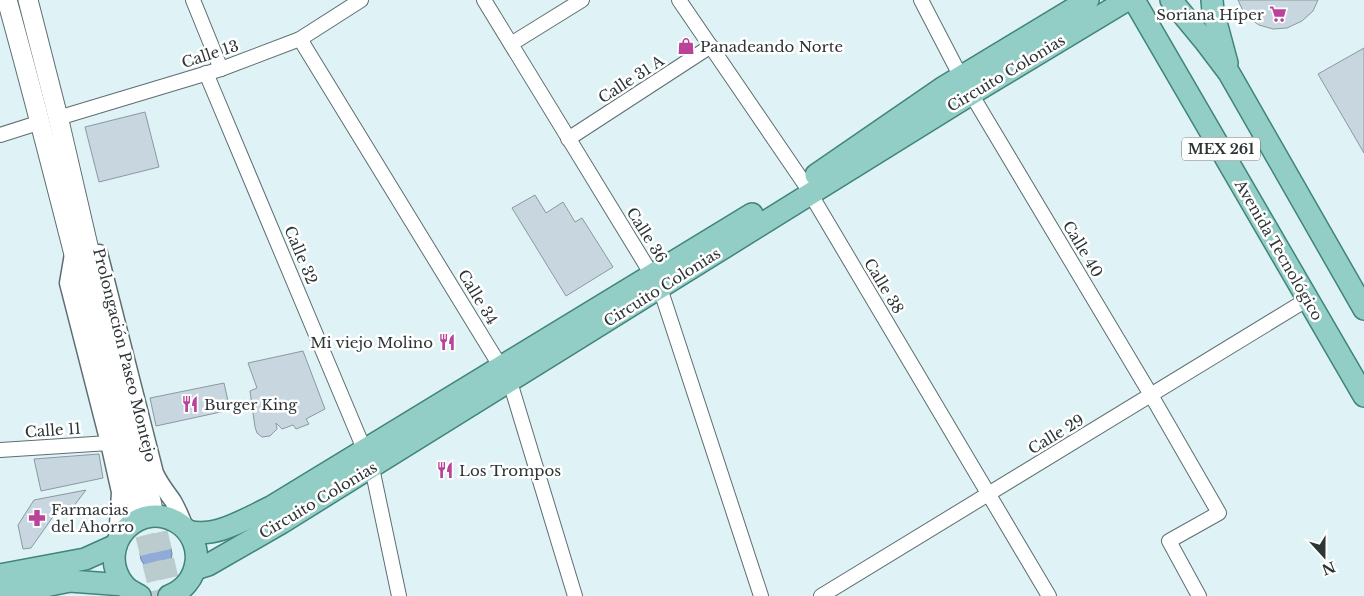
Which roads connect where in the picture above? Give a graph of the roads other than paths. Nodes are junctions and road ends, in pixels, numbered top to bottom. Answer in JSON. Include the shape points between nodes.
{"nodes":[{"id":1,"x":7,"y":0,"type":"edge"},
{"id":2,"x":28,"y":0,"type":"edge"},
{"id":3,"x":193,"y":0,"type":"edge"},
{"id":4,"x":361,"y":0,"type":"edge"},
{"id":5,"x":484,"y":0,"type":"edge"},
{"id":6,"x":582,"y":0,"type":"edge"},
{"id":7,"x":679,"y":0,"type":"edge"},
{"id":8,"x":921,"y":0,"type":"edge"},
{"id":9,"x":1088,"y":0,"type":"edge"},
{"id":10,"x":1127,"y":0,"type":"edge"},
{"id":11,"x":1134,"y":0,"type":"edge"},
{"id":12,"x":1171,"y":0,"type":"edge"},
{"id":13,"x":1212,"y":0,"type":"edge"},
{"id":14,"x":300,"y":39,"type":"junction"},
{"id":15,"x":511,"y":44,"type":"junction"},
{"id":16,"x":711,"y":46,"type":"junction"},
{"id":17,"x":222,"y":69,"type":"junction"},
{"id":18,"x":206,"y":73,"type":"junction"},
{"id":19,"x":1229,"y":73,"type":"junction"},
{"id":20,"x":966,"y":85,"type":"junction"},
{"id":21,"x":49,"y":120,"type":"junction"},
{"id":22,"x":0,"y":135,"type":"edge"},
{"id":23,"x":568,"y":139,"type":"junction"},
{"id":24,"x":73,"y":178,"type":"junction"},
{"id":25,"x":807,"y":189,"type":"junction"},
{"id":26,"x":74,"y":250,"type":"junction"},
{"id":27,"x":656,"y":281,"type":"junction"},
{"id":28,"x":1308,"y":299,"type":"junction"},
{"id":29,"x":1364,"y":309,"type":"edge"},
{"id":30,"x":506,"y":374,"type":"junction"},
{"id":31,"x":1361,"y":390,"type":"edge"},
{"id":32,"x":1151,"y":395,"type":"junction"},
{"id":33,"x":109,"y":443,"type":"junction"},
{"id":34,"x":0,"y":450,"type":"edge"},
{"id":35,"x":368,"y":458,"type":"junction"},
{"id":36,"x":989,"y":494,"type":"junction"},
{"id":37,"x":186,"y":530,"type":"junction"},
{"id":38,"x":116,"y":543,"type":"junction"},
{"id":39,"x":195,"y":571,"type":"junction"},
{"id":40,"x":0,"y":575,"type":"edge"},
{"id":41,"x":131,"y":592,"type":"edge"},
{"id":42,"x":0,"y":594,"type":"edge"},
{"id":43,"x":169,"y":596,"type":"edge"},
{"id":44,"x":193,"y":596,"type":"edge"},
{"id":45,"x":399,"y":596,"type":"edge"},
{"id":46,"x":575,"y":596,"type":"edge"},
{"id":47,"x":761,"y":596,"type":"edge"},
{"id":48,"x":821,"y":596,"type":"edge"},
{"id":49,"x":1048,"y":596,"type":"edge"},
{"id":50,"x":1199,"y":596,"type":"edge"}],
"edges":[{"from":1,"to":21,"type":"main road","name":"Prolongación Paseo Montejo"},
{"from":2,"to":21,"type":"main road","name":"Prolongación Paseo Montejo"},
{"from":3,"to":17,"type":"street"},
{"from":4,"to":14,"type":"street","name":"Calle 13"},
{"from":5,"to":15,"type":"street","name":"Calle 36"},
{"from":6,"to":15,"type":"street"},
{"from":7,"to":16,"type":"street","name":"Calle 38"},
{"from":8,"to":20,"type":"street","name":"Calle 40"},
{"from":9,"to":20,"type":"main road","name":"Circuito Colonias"},
{"from":10,"to":20,"type":"main road","name":"Circuito Colonias"},
{"from":11,"to":28,"type":"main road","name":"Avenida Tecnológico","number":"MEX 261"},
{"from":12,"to":19,"type":"main road","number":"MEX 261"},
{"from":13,"to":19,"type":"main road"},
{"from":14,"to":17,"type":"street","name":"Calle 13"},
{"from":14,"to":30,"type":"street","name":"Calle 34"},
{"from":15,"to":23,"type":"street","name":"Calle 36"},
{"from":16,"to":23,"type":"street","name":"Calle 31 A"},
{"from":16,"to":25,"type":"street","name":"Calle 38"},
{"from":17,"to":18,"type":"street","name":"Calle 13"},
{"from":18,"to":21,"type":"street","name":"Calle 13"},
{"from":18,"to":35,"type":"street","name":"Calle 32"},
{"from":19,"to":29,"type":"main road","number":"MEX 261"},
{"from":20,"to":25,"type":"main road","name":"Circuito Colonias"},
{"from":20,"to":32,"type":"street","name":"Calle 40"},
{"from":21,"to":22,"type":"street","name":"Calle 13"},
{"from":21,"to":24,"type":"main road","name":"Prolongación Paseo Montejo"},
{"from":21,"to":26,"type":"main road","name":"Prolongación Paseo Montejo"},
{"from":23,"to":27,"type":"street","name":"Calle 36"},
{"from":24,"to":26,"type":"main road","name":"Prolongación Paseo Montejo","via":[[145,507],[87,310]]},
{"from":24,"to":37,"type":"street","name":"Prolongación Paseo Montejo","via":[[88,216],[155,473]]},
{"from":25,"to":27,"type":"main road","name":"Circuito Colonias"},
{"from":25,"to":36,"type":"street","name":"Calle 38"},
{"from":26,"to":33,"type":"street","name":"Prolongación Paseo Montejo","via":[[68,283]]},
{"from":27,"to":30,"type":"main road","name":"Circuito Colonias"},
{"from":27,"to":47,"type":"street","name":"Calle 36"},
{"from":28,"to":31,"type":"main road","name":"Avenida Tecnológico","number":"MEX 261"},
{"from":28,"to":32,"type":"street","name":"Calle 29"},
{"from":30,"to":35,"type":"main road","name":"Circuito Colonias"},
{"from":30,"to":46,"type":"street","name":"Calle 34"},
{"from":32,"to":36,"type":"street","name":"Calle 29"},
{"from":32,"to":50,"type":"street","name":"Calle 40","via":[[1219,513],[1169,542]]},
{"from":33,"to":34,"type":"street","name":"Calle 11"},
{"from":33,"to":38,"type":"street","name":"Prolongación Paseo Montejo","via":[[120,492]]},
{"from":35,"to":37,"type":"main road","name":"Circuito Colonias","via":[[228,527],[198,534]]},
{"from":35,"to":39,"type":"main road","name":"Circuito Colonias","via":[[273,528]]},
{"from":35,"to":45,"type":"street","name":"Calle 32"},
{"from":36,"to":48,"type":"street","name":"Calle 29"},
{"from":36,"to":49,"type":"street","name":"Calle 38"},
{"from":37,"to":38,"type":"main road","via":[[165,517],[142,518],[131,524]]},
{"from":37,"to":39,"type":"main road","via":[[197,556]]},
{"from":38,"to":40,"type":"main road","via":[[85,559]]},
{"from":38,"to":41,"type":"main road","via":[[114,559],[117,573]]},
{"from":39,"to":43,"type":"main road","via":[[187,584]]},
{"from":39,"to":44,"type":"street"},
{"from":41,"to":42,"type":"main road","via":[[70,581]]}]}
